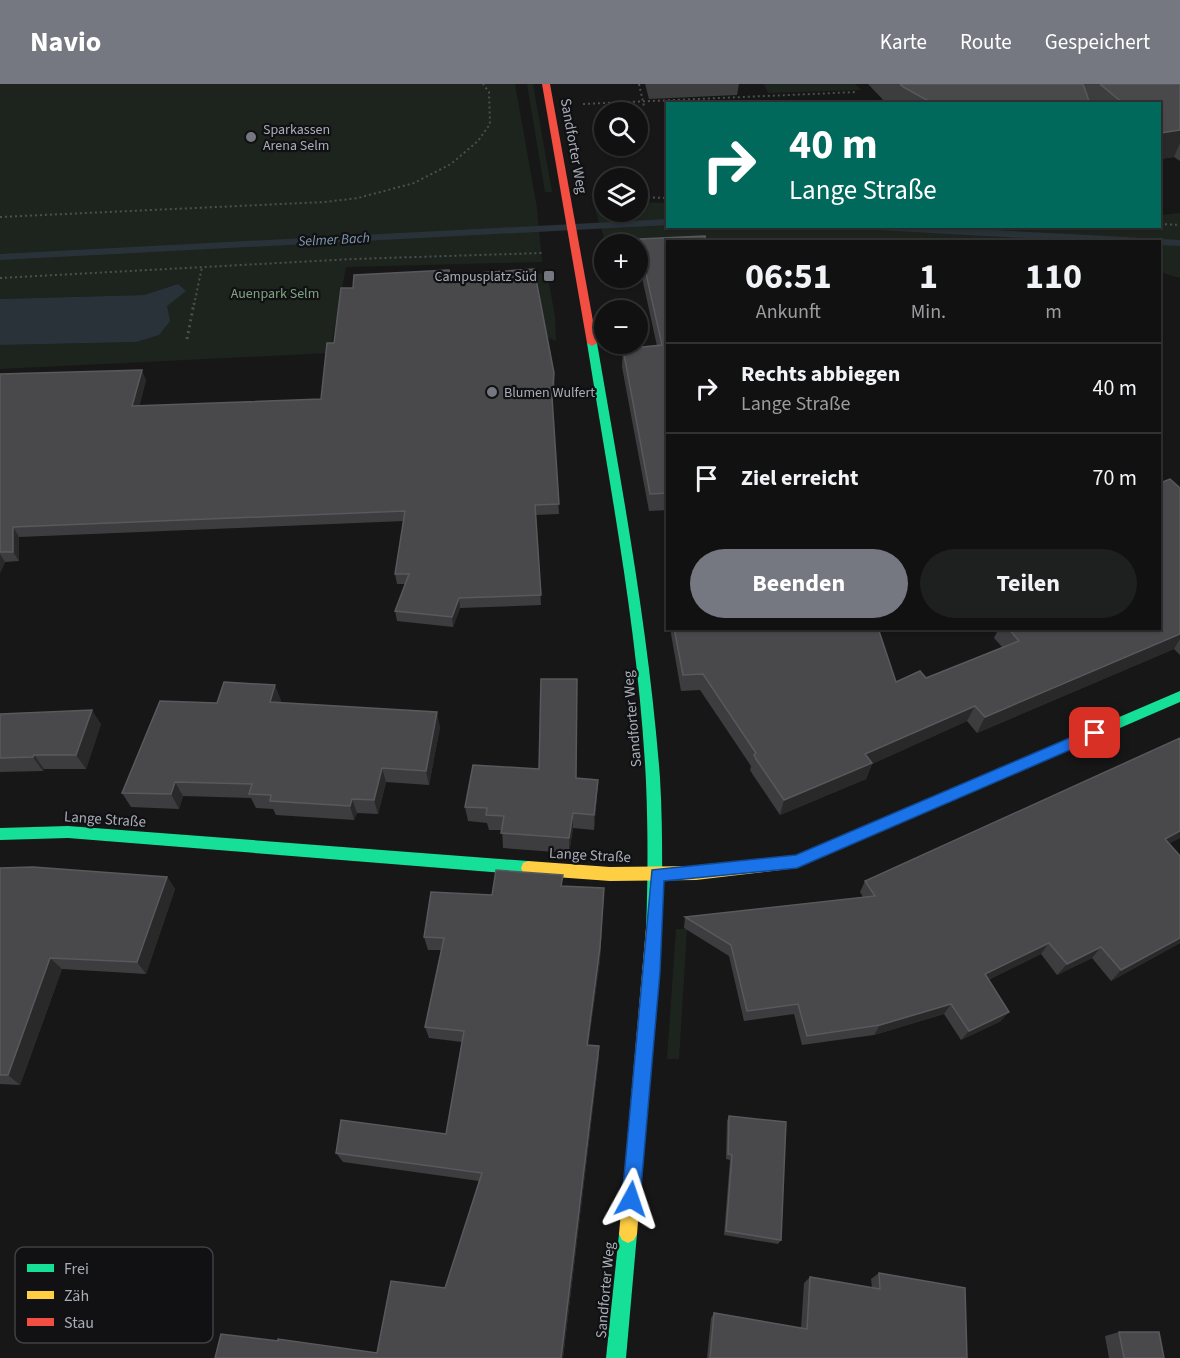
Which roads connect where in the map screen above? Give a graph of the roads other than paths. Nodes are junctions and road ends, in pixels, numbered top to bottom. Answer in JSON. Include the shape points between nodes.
{"nodes":[{"id":1,"x":546,"y":84,"type":"edge"},
{"id":2,"x":1180,"y":696,"type":"edge"},
{"id":3,"x":0,"y":834,"type":"edge"},
{"id":4,"x":657,"y":874,"type":"junction"},
{"id":5,"x":616,"y":1358,"type":"edge"}],
"edges":[{"from":1,"to":4,"type":"street","name":"Sandforter Weg","via":[[641,644],[653,755]]},
{"from":2,"to":4,"type":"street","name":"Lange Straße","via":[[797,861]]},
{"from":3,"to":4,"type":"street","name":"Lange Straße","via":[[68,832],[609,874]]},
{"from":4,"to":5,"type":"street","name":"Sandforter Weg","via":[[652,972]]}]}
